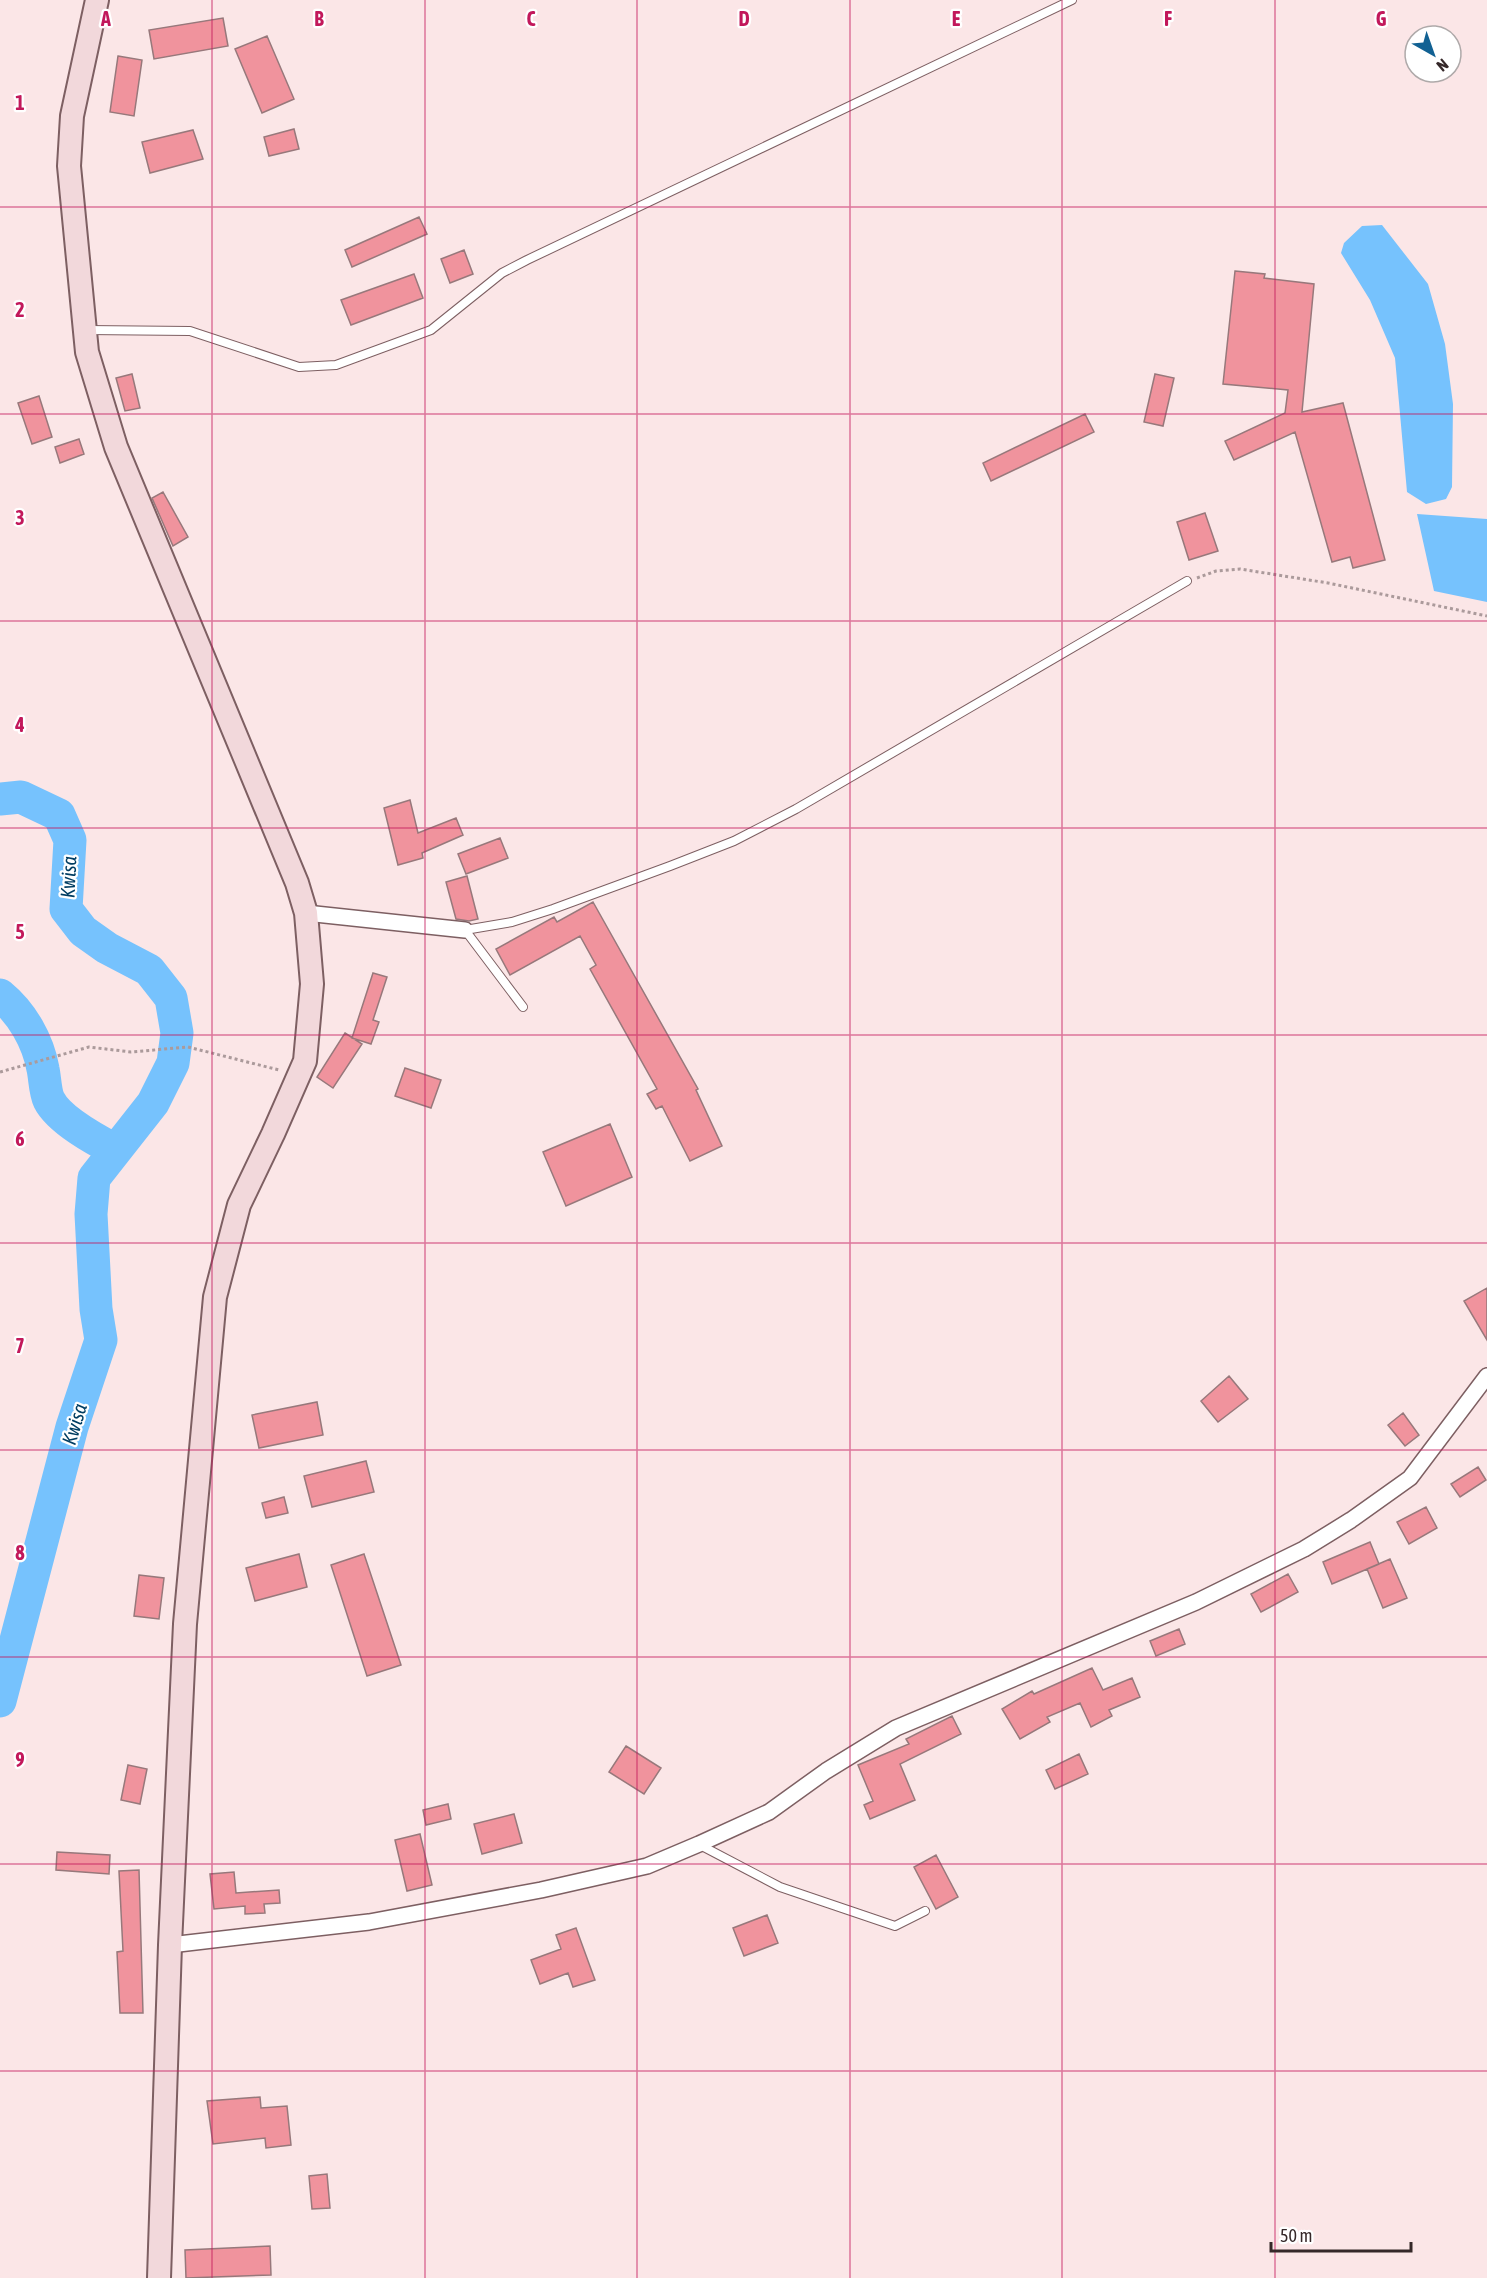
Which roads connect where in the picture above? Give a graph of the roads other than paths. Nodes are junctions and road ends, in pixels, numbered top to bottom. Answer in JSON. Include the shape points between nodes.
{"nodes":[{"id":1,"x":98,"y":0,"type":"edge"},
{"id":2,"x":1072,"y":0,"type":"edge"},
{"id":3,"x":85,"y":330,"type":"junction"},
{"id":4,"x":1187,"y":581,"type":"road end"},
{"id":5,"x":306,"y":913,"type":"junction"},
{"id":6,"x":465,"y":930,"type":"junction"},
{"id":7,"x":523,"y":1007,"type":"dead end"},
{"id":8,"x":1487,"y":1376,"type":"edge"},
{"id":9,"x":699,"y":1844,"type":"junction"},
{"id":10,"x":925,"y":1911,"type":"dead end"},
{"id":11,"x":170,"y":1945,"type":"junction"},
{"id":12,"x":159,"y":2278,"type":"edge"}],
"edges":[{"from":1,"to":3,"type":"main road","via":[[72,117],[69,166]]},
{"from":2,"to":3,"type":"lane","via":[[527,260],[502,273],[431,330],[336,365],[299,367],[190,331]]},
{"from":3,"to":5,"type":"main road","via":[[87,352],[116,447]]},
{"from":4,"to":6,"type":"lane","via":[[796,809],[734,841],[553,909],[512,922]]},
{"from":5,"to":6,"type":"street"},
{"from":5,"to":11,"type":"main road","via":[[312,984],[305,1061],[239,1205],[215,1298],[184,1624]]},
{"from":6,"to":7,"type":"lane"},
{"from":8,"to":9,"type":"street","via":[[1410,1478],[1304,1549],[1196,1602],[896,1728],[769,1812]]},
{"from":9,"to":10,"type":"lane","via":[[780,1887],[895,1926]]},
{"from":9,"to":11,"type":"street","via":[[647,1866],[541,1890],[369,1922]]},
{"from":11,"to":12,"type":"main road"}]}
